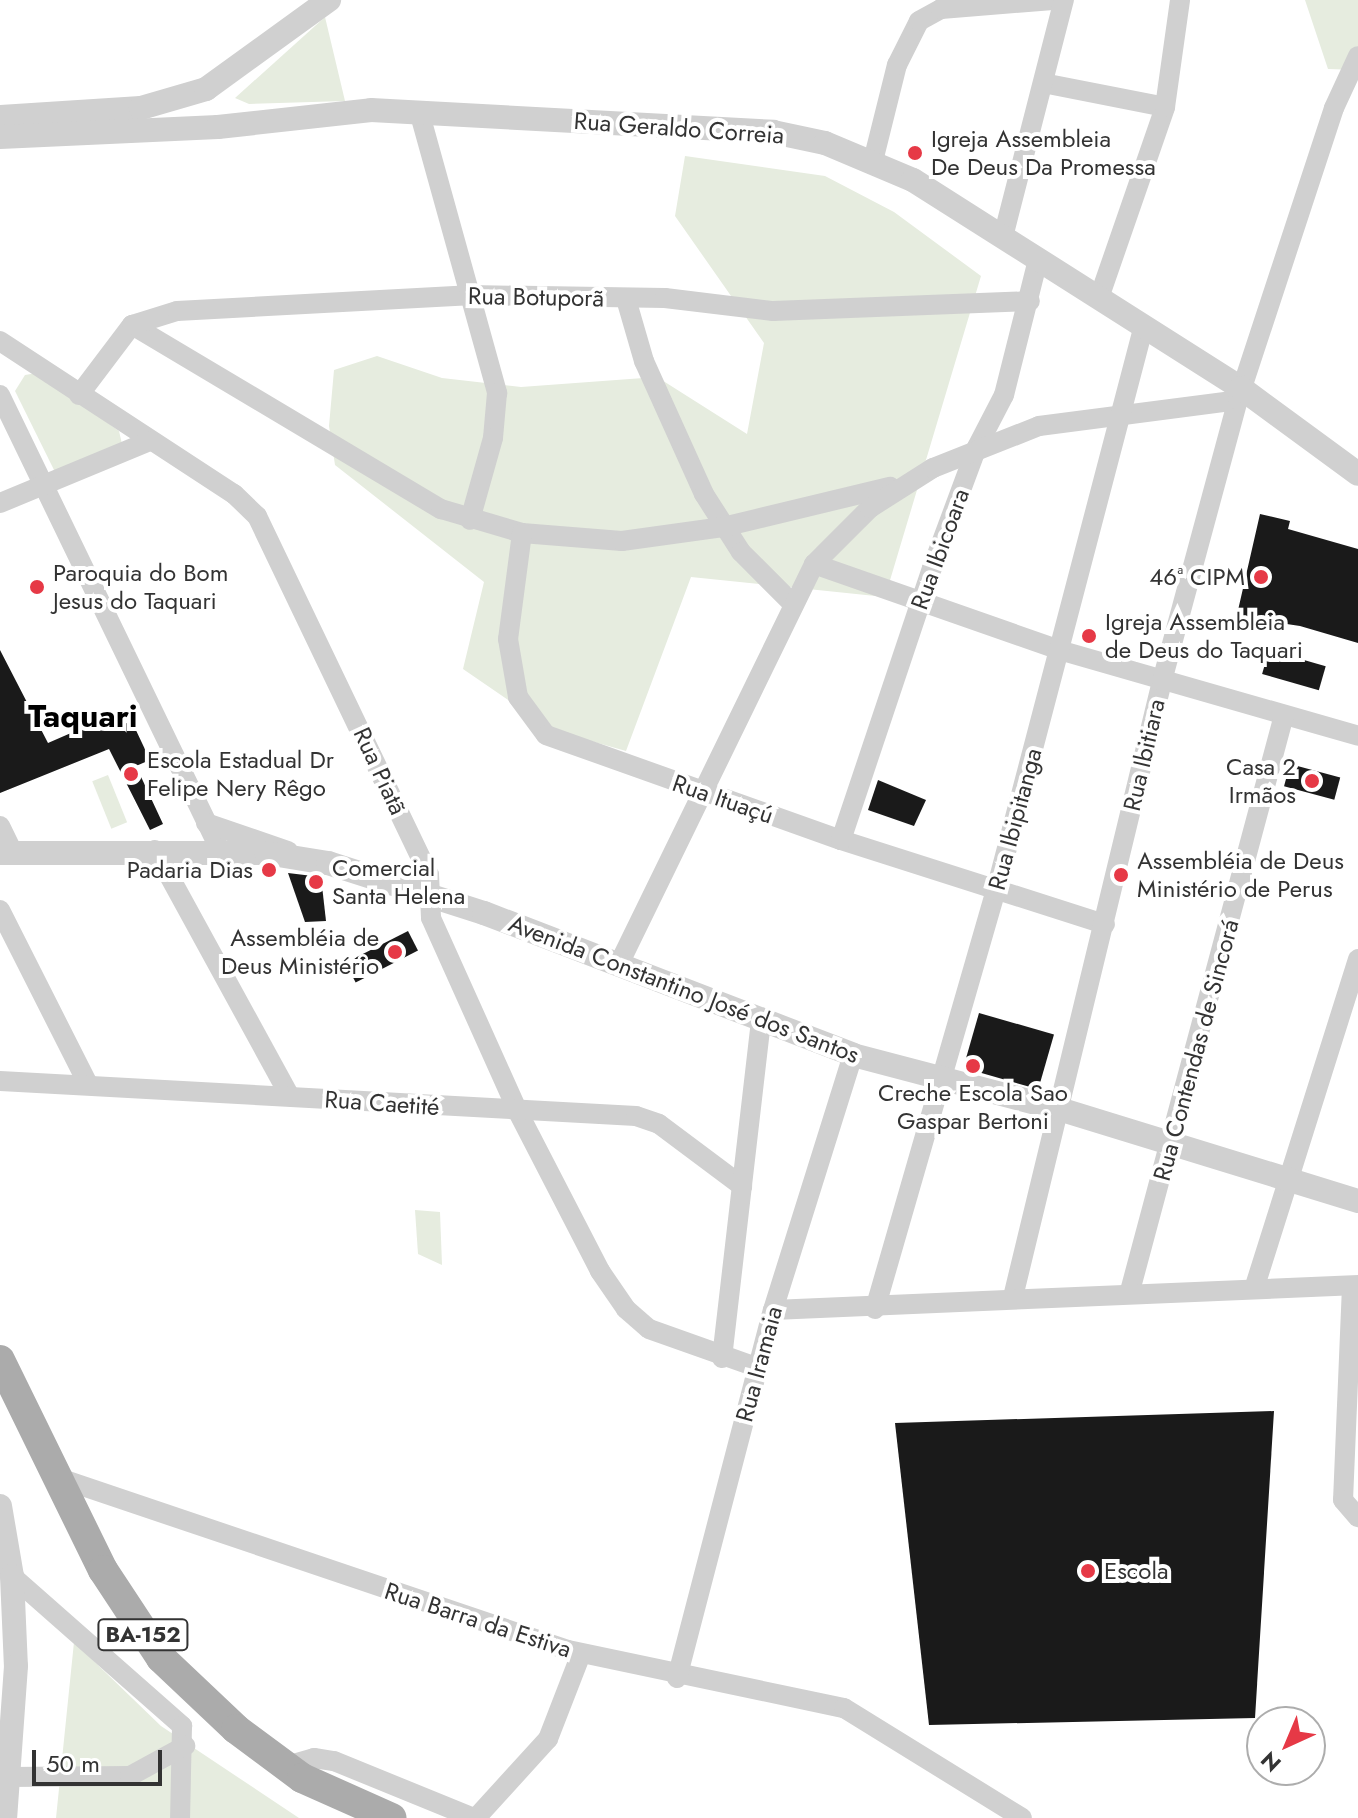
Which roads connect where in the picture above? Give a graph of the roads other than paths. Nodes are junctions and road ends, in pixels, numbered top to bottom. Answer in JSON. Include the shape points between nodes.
{"nodes":[{"id":1,"x":329,"y":0,"type":"edge"},
{"id":2,"x":1053,"y":0,"type":"edge"},
{"id":3,"x":1064,"y":0,"type":"edge"},
{"id":4,"x":1180,"y":0,"type":"edge"},
{"id":5,"x":978,"y":3,"type":"edge"},
{"id":6,"x":1358,"y":56,"type":"edge"},
{"id":7,"x":1043,"y":83,"type":"junction"},
{"id":8,"x":206,"y":89,"type":"junction"},
{"id":9,"x":1349,"y":94,"type":"edge"},
{"id":10,"x":1165,"y":107,"type":"junction"},
{"id":11,"x":419,"y":111,"type":"junction"},
{"id":12,"x":0,"y":117,"type":"edge"},
{"id":13,"x":218,"y":127,"type":"junction"},
{"id":14,"x":0,"y":137,"type":"edge"},
{"id":15,"x":873,"y":161,"type":"junction"},
{"id":16,"x":1003,"y":237,"type":"junction"},
{"id":17,"x":1038,"y":260,"type":"junction"},
{"id":18,"x":469,"y":295,"type":"junction"},
{"id":19,"x":1099,"y":298,"type":"junction"},
{"id":20,"x":626,"y":299,"type":"junction"},
{"id":21,"x":1030,"y":301,"type":"junction"},
{"id":22,"x":132,"y":325,"type":"junction"},
{"id":23,"x":1144,"y":325,"type":"junction"},
{"id":24,"x":0,"y":341,"type":"edge"},
{"id":25,"x":1239,"y":394,"type":"junction"},
{"id":26,"x":0,"y":395,"type":"edge"},
{"id":27,"x":79,"y":395,"type":"junction"},
{"id":28,"x":1122,"y":411,"type":"junction"},
{"id":29,"x":150,"y":441,"type":"junction"},
{"id":30,"x":977,"y":447,"type":"junction"},
{"id":31,"x":1358,"y":474,"type":"edge"},
{"id":32,"x":42,"y":485,"type":"junction"},
{"id":33,"x":898,"y":485,"type":"junction"},
{"id":34,"x":0,"y":503,"type":"edge"},
{"id":35,"x":470,"y":520,"type":"junction"},
{"id":36,"x":723,"y":527,"type":"junction"},
{"id":37,"x":522,"y":533,"type":"junction"},
{"id":38,"x":814,"y":564,"type":"junction"},
{"id":39,"x":793,"y":604,"type":"junction"},
{"id":40,"x":919,"y":605,"type":"junction"},
{"id":41,"x":1059,"y":650,"type":"junction"},
{"id":42,"x":1162,"y":681,"type":"junction"},
{"id":43,"x":1284,"y":715,"type":"junction"},
{"id":44,"x":1358,"y":736,"type":"edge"},
{"id":45,"x":702,"y":791,"type":"junction"},
{"id":46,"x":206,"y":823,"type":"junction"},
{"id":47,"x":0,"y":826,"type":"edge"},
{"id":48,"x":841,"y":840,"type":"junction"},
{"id":49,"x":155,"y":850,"type":"junction"},
{"id":50,"x":221,"y":852,"type":"junction"},
{"id":51,"x":7,"y":853,"type":"edge"},
{"id":52,"x":295,"y":856,"type":"junction"},
{"id":53,"x":996,"y":890,"type":"junction"},
{"id":54,"x":431,"y":895,"type":"junction"},
{"id":55,"x":0,"y":910,"type":"edge"},
{"id":56,"x":1105,"y":924,"type":"junction"},
{"id":57,"x":619,"y":964,"type":"junction"},
{"id":58,"x":1356,"y":971,"type":"edge"},
{"id":59,"x":761,"y":1023,"type":"junction"},
{"id":60,"x":853,"y":1055,"type":"junction"},
{"id":61,"x":942,"y":1077,"type":"junction"},
{"id":62,"x":0,"y":1081,"type":"edge"},
{"id":63,"x":88,"y":1084,"type":"junction"},
{"id":64,"x":290,"y":1097,"type":"junction"},
{"id":65,"x":1059,"y":1109,"type":"junction"},
{"id":66,"x":518,"y":1112,"type":"junction"},
{"id":67,"x":1171,"y":1145,"type":"junction"},
{"id":68,"x":1289,"y":1179,"type":"junction"},
{"id":69,"x":742,"y":1186,"type":"junction"},
{"id":70,"x":1358,"y":1201,"type":"edge"},
{"id":71,"x":1355,"y":1286,"type":"edge"},
{"id":72,"x":1254,"y":1289,"type":"junction"},
{"id":73,"x":1130,"y":1291,"type":"junction"},
{"id":74,"x":1013,"y":1297,"type":"junction"},
{"id":75,"x":875,"y":1309,"type":"junction"},
{"id":76,"x":773,"y":1310,"type":"junction"},
{"id":77,"x":722,"y":1358,"type":"junction"},
{"id":78,"x":0,"y":1360,"type":"edge"},
{"id":79,"x":759,"y":1368,"type":"junction"},
{"id":80,"x":59,"y":1478,"type":"junction"},
{"id":81,"x":0,"y":1506,"type":"edge"},
{"id":82,"x":1358,"y":1517,"type":"edge"},
{"id":83,"x":9,"y":1590,"type":"edge"},
{"id":84,"x":581,"y":1654,"type":"junction"},
{"id":85,"x":677,"y":1678,"type":"junction"},
{"id":86,"x":185,"y":1746,"type":"junction"},
{"id":87,"x":286,"y":1766,"type":"junction"},
{"id":88,"x":8,"y":1777,"type":"junction"},
{"id":89,"x":5,"y":1818,"type":"edge"},
{"id":90,"x":180,"y":1818,"type":"edge"},
{"id":91,"x":391,"y":1818,"type":"edge"},
{"id":92,"x":475,"y":1818,"type":"edge"},
{"id":93,"x":1022,"y":1818,"type":"edge"}],
"edges":[{"from":1,"to":8,"type":"street"},
{"from":2,"to":5,"type":"street"},
{"from":3,"to":7,"type":"street"},
{"from":4,"to":10,"type":"street"},
{"from":5,"to":15,"type":"street","via":[[941,9],[913,28]]},
{"from":6,"to":9,"type":"street","name":"Rua Ibitiara"},
{"from":7,"to":10,"type":"street"},
{"from":7,"to":16,"type":"street"},
{"from":8,"to":12,"type":"street","via":[[141,108]]},
{"from":8,"to":13,"type":"street"},
{"from":9,"to":25,"type":"street","name":"Rua Ibitiara","via":[[1314,176]]},
{"from":10,"to":19,"type":"street"},
{"from":11,"to":13,"type":"street","name":"Rua Geraldo Correia","via":[[361,110]]},
{"from":11,"to":15,"type":"street","name":"Rua Geraldo Correia","via":[[773,132]]},
{"from":11,"to":18,"type":"street"},
{"from":13,"to":14,"type":"street","name":"Rua Geraldo Correia"},
{"from":15,"to":16,"type":"street","name":"Rua Geraldo Correia"},
{"from":16,"to":17,"type":"street","name":"Rua Geraldo Correia"},
{"from":17,"to":19,"type":"street","name":"Rua Geraldo Correia"},
{"from":17,"to":21,"type":"street","name":"Rua Ibicoara"},
{"from":18,"to":20,"type":"street","name":"Rua Botuporã"},
{"from":18,"to":22,"type":"street","name":"Rua Botuporã","via":[[177,311]]},
{"from":18,"to":35,"type":"street","via":[[497,393],[493,438]]},
{"from":19,"to":23,"type":"street","name":"Rua Geraldo Correia"},
{"from":20,"to":21,"type":"street","name":"Rua Botuporã","via":[[773,311]]},
{"from":20,"to":36,"type":"street","via":[[644,361]]},
{"from":21,"to":30,"type":"street","name":"Rua Ibicoara","via":[[1004,395]]},
{"from":22,"to":27,"type":"street"},
{"from":22,"to":35,"type":"street","via":[[382,477]]},
{"from":23,"to":25,"type":"street","name":"Rua Geraldo Correia"},
{"from":23,"to":28,"type":"street","name":"Rua Ibipitanga"},
{"from":24,"to":27,"type":"street","name":"Rua Piatã"},
{"from":25,"to":28,"type":"street"},
{"from":25,"to":31,"type":"street","name":"Rua Geraldo Correia"},
{"from":25,"to":42,"type":"street","name":"Rua Ibitiara"},
{"from":26,"to":32,"type":"street"},
{"from":27,"to":29,"type":"street","name":"Rua Piatã"},
{"from":28,"to":30,"type":"street","via":[[1039,426]]},
{"from":28,"to":41,"type":"street","name":"Rua Ibipitanga"},
{"from":29,"to":32,"type":"street"},
{"from":29,"to":54,"type":"street","name":"Rua Piatã","via":[[234,494],[274,543],[429,875]]},
{"from":30,"to":33,"type":"street"},
{"from":30,"to":40,"type":"street","name":"Rua Ibicoara"},
{"from":32,"to":34,"type":"street"},
{"from":32,"to":46,"type":"street"},
{"from":33,"to":36,"type":"street"},
{"from":33,"to":38,"type":"street"},
{"from":35,"to":37,"type":"street"},
{"from":36,"to":37,"type":"street","via":[[622,541]]},
{"from":36,"to":39,"type":"street"},
{"from":37,"to":45,"type":"street","name":"Rua Ituaçú","via":[[508,639],[525,715],[557,741]]},
{"from":38,"to":39,"type":"street"},
{"from":38,"to":40,"type":"street"},
{"from":39,"to":45,"type":"street"},
{"from":40,"to":41,"type":"street"},
{"from":40,"to":48,"type":"street","name":"Rua Ibicoara"},
{"from":41,"to":42,"type":"street"},
{"from":41,"to":53,"type":"street","name":"Rua Ibipitanga"},
{"from":42,"to":43,"type":"street"},
{"from":42,"to":56,"type":"street","name":"Rua Ibitiara"},
{"from":43,"to":44,"type":"street"},
{"from":43,"to":67,"type":"street","name":"Rua Contendas de Sincorá"},
{"from":45,"to":48,"type":"street","name":"Rua Ituaçú"},
{"from":45,"to":57,"type":"street"},
{"from":46,"to":50,"type":"street"},
{"from":46,"to":52,"type":"street"},
{"from":47,"to":51,"type":"street"},
{"from":48,"to":53,"type":"street","name":"Rua Ituaçú"},
{"from":49,"to":50,"type":"street","name":"Avenida Constantino José dos Santos"},
{"from":49,"to":51,"type":"street","name":"Avenida Constantino José dos Santos"},
{"from":49,"to":64,"type":"street"},
{"from":50,"to":52,"type":"street","name":"Avenida Constantino José dos Santos"},
{"from":52,"to":54,"type":"street","name":"Avenida Constantino José dos Santos"},
{"from":53,"to":56,"type":"street","name":"Rua Ituaçú"},
{"from":53,"to":61,"type":"street","name":"Rua Ibipitanga"},
{"from":54,"to":57,"type":"street","name":"Avenida Constantino José dos Santos"},
{"from":54,"to":66,"type":"street","name":"Rua Piatã","via":[[431,918]]},
{"from":55,"to":63,"type":"street"},
{"from":56,"to":65,"type":"street","name":"Rua Ibitiara"},
{"from":57,"to":59,"type":"street","name":"Avenida Constantino José dos Santos"},
{"from":58,"to":68,"type":"street"},
{"from":59,"to":60,"type":"street","name":"Avenida Constantino José dos Santos"},
{"from":59,"to":69,"type":"street"},
{"from":60,"to":61,"type":"street","name":"Avenida Constantino José dos Santos"},
{"from":60,"to":76,"type":"street","name":"Rua Iramaia"},
{"from":61,"to":65,"type":"street","name":"Avenida Constantino José dos Santos"},
{"from":61,"to":75,"type":"street","name":"Rua Ibipitanga"},
{"from":62,"to":63,"type":"street","name":"Rua Caetité"},
{"from":63,"to":64,"type":"street","name":"Rua Caetité"},
{"from":64,"to":66,"type":"street","name":"Rua Caetité"},
{"from":65,"to":67,"type":"street","name":"Avenida Constantino José dos Santos"},
{"from":65,"to":74,"type":"street","name":"Rua Ibitiara"},
{"from":66,"to":69,"type":"street","name":"Rua Caetité","via":[[636,1116],[659,1124]]},
{"from":66,"to":77,"type":"street","name":"Rua Piatã","via":[[626,1309],[649,1329]]},
{"from":67,"to":68,"type":"street","name":"Avenida Constantino José dos Santos"},
{"from":67,"to":73,"type":"street","name":"Rua Contendas de Sincorá"},
{"from":68,"to":70,"type":"street","name":"Avenida Constantino José dos Santos"},
{"from":68,"to":72,"type":"street"},
{"from":69,"to":77,"type":"street"},
{"from":71,"to":72,"type":"street"},
{"from":71,"to":82,"type":"street","via":[[1343,1500]]},
{"from":72,"to":73,"type":"street"},
{"from":73,"to":74,"type":"street"},
{"from":74,"to":75,"type":"street"},
{"from":75,"to":76,"type":"street"},
{"from":76,"to":79,"type":"street","name":"Rua Iramaia"},
{"from":77,"to":79,"type":"street"},
{"from":78,"to":80,"type":"main road","number":"BA-152"},
{"from":79,"to":85,"type":"street","name":"Rua Iramaia"},
{"from":80,"to":84,"type":"street","name":"Rua Barra da Estiva"},
{"from":80,"to":87,"type":"main road","number":"BA-152","via":[[103,1570],[161,1658]]},
{"from":81,"to":83,"type":"street"},
{"from":83,"to":86,"type":"street","via":[[36,1591],[83,1643],[153,1695],[182,1726]]},
{"from":83,"to":88,"type":"street"},
{"from":84,"to":85,"type":"street","name":"Rua Barra da Estiva"},
{"from":84,"to":92,"type":"street","via":[[548,1739]]},
{"from":85,"to":93,"type":"street","name":"Rua Barra da Estiva","via":[[844,1708]]},
{"from":86,"to":88,"type":"street","via":[[130,1776]]},
{"from":86,"to":90,"type":"street"},
{"from":87,"to":91,"type":"main road","number":"BA-152"},
{"from":87,"to":92,"type":"street","via":[[314,1758],[334,1761]]},
{"from":88,"to":89,"type":"street"}]}
